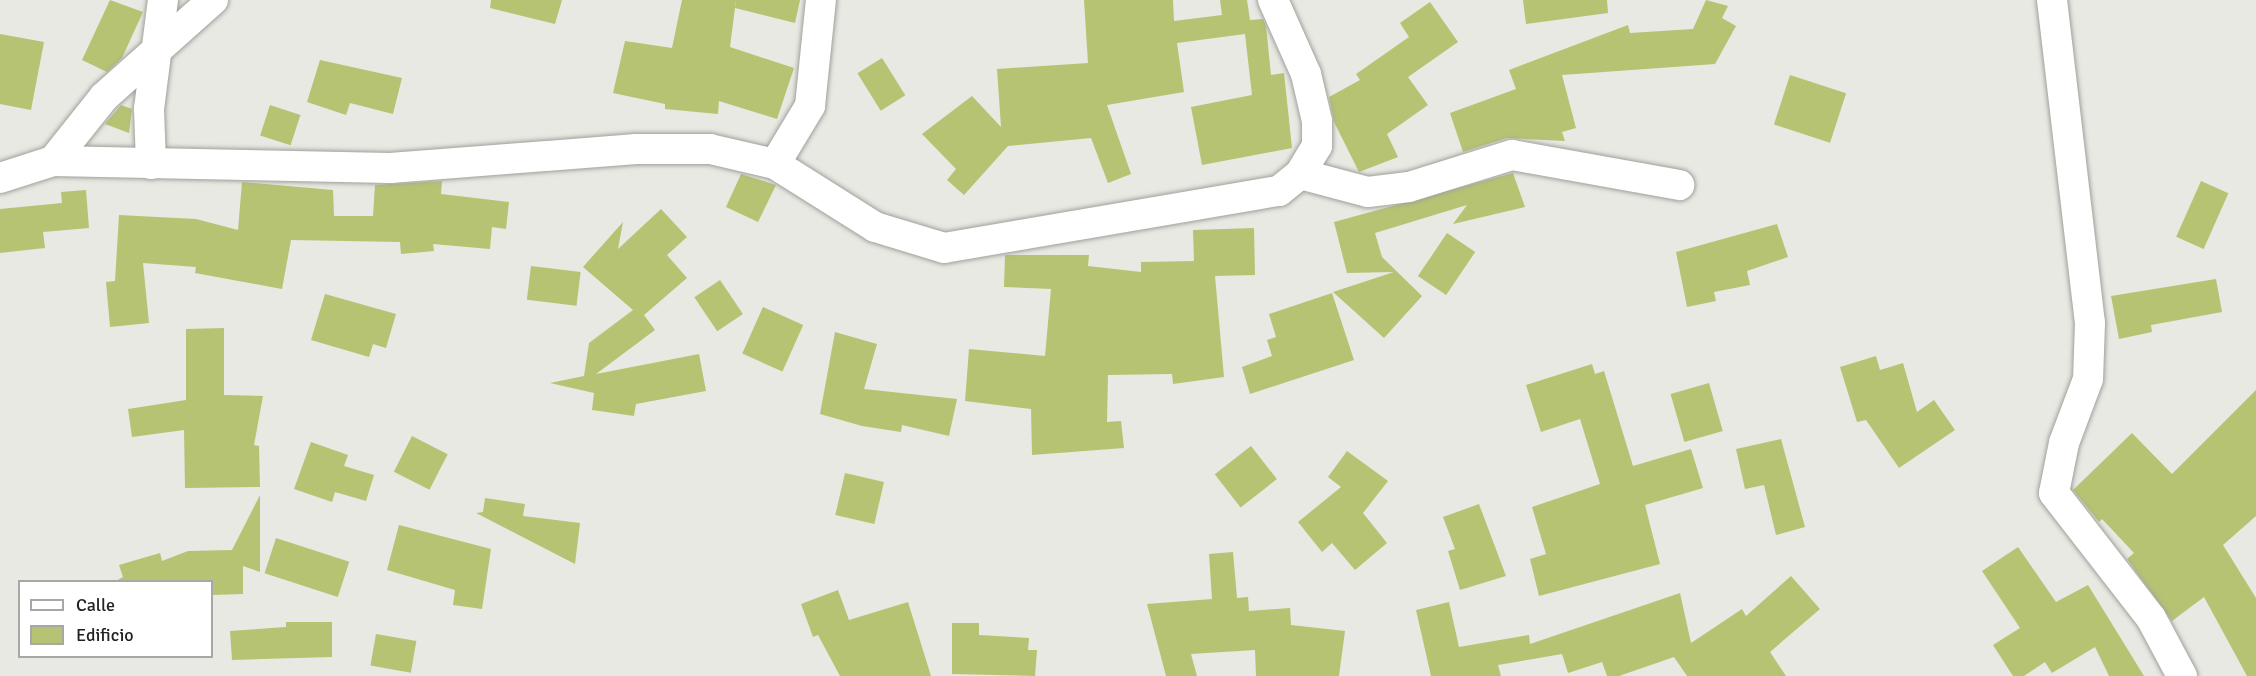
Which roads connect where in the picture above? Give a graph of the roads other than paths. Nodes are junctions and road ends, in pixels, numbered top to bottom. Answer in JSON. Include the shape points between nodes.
{"nodes":[{"id":1,"x":163,"y":0,"type":"edge"},
{"id":2,"x":213,"y":0,"type":"edge"},
{"id":3,"x":821,"y":0,"type":"edge"},
{"id":4,"x":1272,"y":0,"type":"edge"},
{"id":5,"x":2052,"y":0,"type":"edge"},
{"id":6,"x":157,"y":48,"type":"junction"},
{"id":7,"x":53,"y":161,"type":"junction"},
{"id":8,"x":151,"y":164,"type":"junction"},
{"id":9,"x":775,"y":164,"type":"junction"},
{"id":10,"x":1300,"y":174,"type":"junction"},
{"id":11,"x":0,"y":178,"type":"edge"},
{"id":12,"x":1679,"y":185,"type":"dead end"},
{"id":13,"x":2182,"y":676,"type":"edge"}],
"edges":[{"from":1,"to":6,"type":"street"},
{"from":2,"to":6,"type":"street"},
{"from":3,"to":9,"type":"street","via":[[810,106]]},
{"from":4,"to":10,"type":"street","via":[[1306,74],[1317,121],[1317,146]]},
{"from":5,"to":13,"type":"street","via":[[2090,323],[2088,379],[2064,443],[2054,493],[2151,618]]},
{"from":6,"to":7,"type":"street","via":[[104,97]]},
{"from":6,"to":8,"type":"street","via":[[149,109]]},
{"from":7,"to":8,"type":"street"},
{"from":7,"to":11,"type":"street"},
{"from":8,"to":9,"type":"street","via":[[390,168],[646,149],[710,149]]},
{"from":9,"to":10,"type":"street","via":[[875,227],[944,248],[1279,190]]},
{"from":10,"to":12,"type":"street","via":[[1368,192],[1409,187],[1512,155]]}]}
